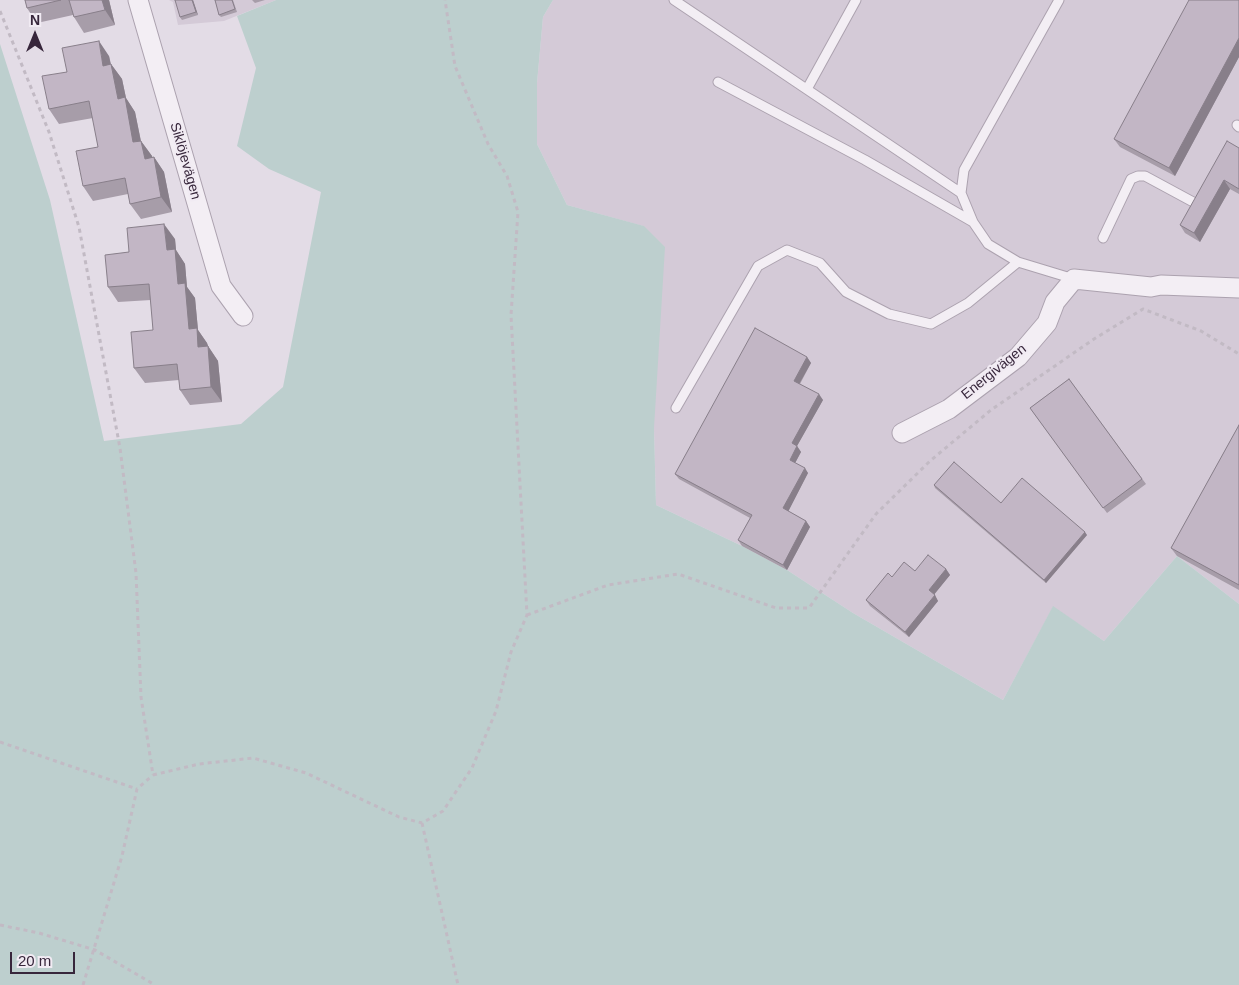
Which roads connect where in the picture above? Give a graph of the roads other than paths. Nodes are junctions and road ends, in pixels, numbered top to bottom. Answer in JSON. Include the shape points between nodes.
{"nodes":[{"id":1,"x":138,"y":0,"type":"edge"},
{"id":2,"x":674,"y":0,"type":"edge"},
{"id":3,"x":856,"y":0,"type":"edge"},
{"id":4,"x":1059,"y":0,"type":"edge"},
{"id":5,"x":718,"y":82,"type":"dead end"},
{"id":6,"x":807,"y":89,"type":"junction"},
{"id":7,"x":961,"y":193,"type":"junction"},
{"id":8,"x":1195,"y":203,"type":"edge"},
{"id":9,"x":973,"y":222,"type":"junction"},
{"id":10,"x":1102,"y":238,"type":"dead end"},
{"id":11,"x":1018,"y":262,"type":"junction"},
{"id":12,"x":1074,"y":279,"type":"junction"},
{"id":13,"x":1239,"y":288,"type":"edge"},
{"id":14,"x":243,"y":316,"type":"dead end"},
{"id":15,"x":676,"y":408,"type":"dead end"},
{"id":16,"x":902,"y":433,"type":"dead end"}],
"edges":[{"from":1,"to":14,"type":"street","name":"Siklöjevägen","via":[[221,286]]},
{"from":2,"to":6,"type":"lane"},
{"from":3,"to":6,"type":"lane"},
{"from":4,"to":7,"type":"lane","via":[[964,170]]},
{"from":5,"to":9,"type":"lane"},
{"from":6,"to":7,"type":"lane"},
{"from":7,"to":9,"type":"lane"},
{"from":8,"to":10,"type":"lane","via":[[1144,176],[1138,176],[1132,179]]},
{"from":9,"to":11,"type":"lane","via":[[988,244]]},
{"from":11,"to":12,"type":"lane"},
{"from":11,"to":15,"type":"lane","via":[[968,303],[930,324],[889,314],[846,292],[820,263],[787,250],[758,266]]},
{"from":12,"to":13,"type":"street","via":[[1151,287]]},
{"from":12,"to":16,"type":"street","name":"Energivägen","via":[[1055,302],[1047,323],[1018,357],[949,409]]}]}
